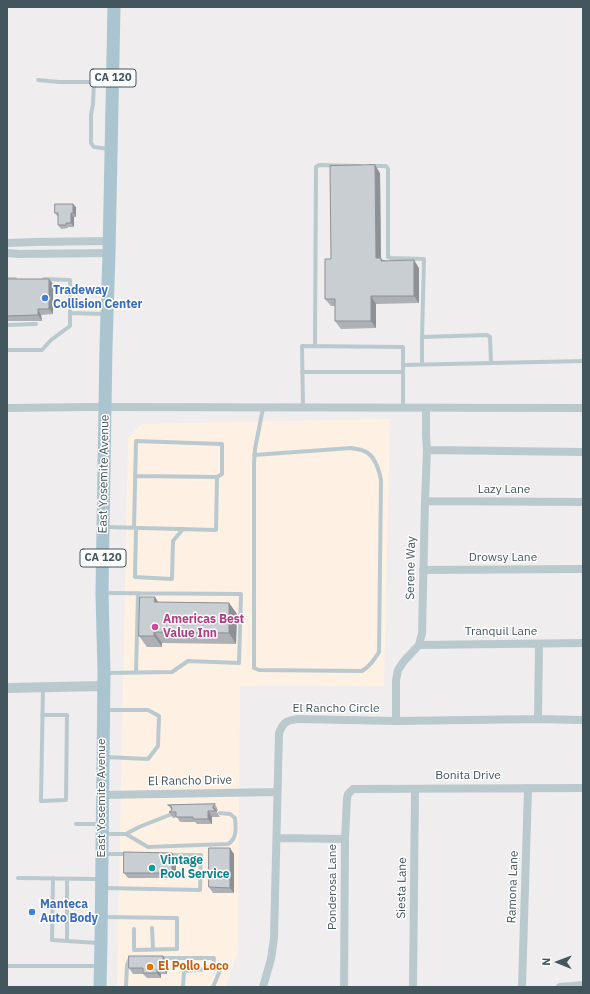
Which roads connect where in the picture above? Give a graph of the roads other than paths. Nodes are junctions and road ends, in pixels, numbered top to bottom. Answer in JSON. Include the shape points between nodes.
{"nodes":[{"id":1,"x":114,"y":7,"type":"edge"},
{"id":2,"x":38,"y":80,"type":"dead end"},
{"id":3,"x":94,"y":82,"type":"junction"},
{"id":4,"x":112,"y":82,"type":"junction"},
{"id":5,"x":111,"y":149,"type":"junction"},
{"id":6,"x":7,"y":243,"type":"edge"},
{"id":7,"x":109,"y":247,"type":"junction"},
{"id":8,"x":7,"y":253,"type":"edge"},
{"id":9,"x":7,"y":279,"type":"edge"},
{"id":10,"x":23,"y":279,"type":"edge"},
{"id":11,"x":39,"y":279,"type":"edge"},
{"id":12,"x":70,"y":313,"type":"junction"},
{"id":13,"x":107,"y":314,"type":"junction"},
{"id":14,"x":36,"y":324,"type":"dead end"},
{"id":15,"x":7,"y":325,"type":"edge"},
{"id":16,"x":422,"y":336,"type":"junction"},
{"id":17,"x":315,"y":346,"type":"junction"},
{"id":18,"x":7,"y":350,"type":"edge"},
{"id":19,"x":583,"y":361,"type":"edge"},
{"id":20,"x":491,"y":363,"type":"junction"},
{"id":21,"x":422,"y":364,"type":"junction"},
{"id":22,"x":403,"y":365,"type":"junction"},
{"id":23,"x":302,"y":372,"type":"junction"},
{"id":24,"x":403,"y":372,"type":"junction"},
{"id":25,"x":105,"y":407,"type":"junction"},
{"id":26,"x":7,"y":408,"type":"edge"},
{"id":27,"x":263,"y":408,"type":"junction"},
{"id":28,"x":303,"y":408,"type":"junction"},
{"id":29,"x":403,"y":408,"type":"junction"},
{"id":30,"x":426,"y":408,"type":"junction"},
{"id":31,"x":583,"y":408,"type":"edge"},
{"id":32,"x":427,"y":450,"type":"junction"},
{"id":33,"x":583,"y":452,"type":"edge"},
{"id":34,"x":254,"y":455,"type":"junction"},
{"id":35,"x":135,"y":476,"type":"junction"},
{"id":36,"x":216,"y":477,"type":"junction"},
{"id":37,"x":424,"y":501,"type":"junction"},
{"id":38,"x":583,"y":502,"type":"edge"},
{"id":39,"x":103,"y":527,"type":"junction"},
{"id":40,"x":135,"y":528,"type":"junction"},
{"id":41,"x":183,"y":529,"type":"junction"},
{"id":42,"x":583,"y":569,"type":"edge"},
{"id":43,"x":423,"y":570,"type":"junction"},
{"id":44,"x":102,"y":593,"type":"junction"},
{"id":45,"x":138,"y":593,"type":"junction"},
{"id":46,"x":539,"y":644,"type":"junction"},
{"id":47,"x":583,"y":644,"type":"edge"},
{"id":48,"x":419,"y":645,"type":"junction"},
{"id":49,"x":104,"y":673,"type":"junction"},
{"id":50,"x":136,"y":673,"type":"junction"},
{"id":51,"x":103,"y":686,"type":"junction"},
{"id":52,"x":43,"y":687,"type":"junction"},
{"id":53,"x":7,"y":688,"type":"edge"},
{"id":54,"x":103,"y":710,"type":"junction"},
{"id":55,"x":42,"y":715,"type":"junction"},
{"id":56,"x":538,"y":719,"type":"junction"},
{"id":57,"x":583,"y":720,"type":"edge"},
{"id":58,"x":396,"y":721,"type":"junction"},
{"id":59,"x":102,"y":757,"type":"junction"},
{"id":60,"x":528,"y":788,"type":"junction"},
{"id":61,"x":583,"y":788,"type":"edge"},
{"id":62,"x":415,"y":789,"type":"junction"},
{"id":63,"x":353,"y":790,"type":"joint"},
{"id":64,"x":277,"y":792,"type":"junction"},
{"id":65,"x":103,"y":795,"type":"junction"},
{"id":66,"x":220,"y":813,"type":"dead end"},
{"id":67,"x":172,"y":814,"type":"edge"},
{"id":68,"x":76,"y":824,"type":"dead end"},
{"id":69,"x":102,"y":829,"type":"junction"},
{"id":70,"x":126,"y":834,"type":"junction"},
{"id":71,"x":277,"y":838,"type":"junction"},
{"id":72,"x":345,"y":839,"type":"junction"},
{"id":73,"x":102,"y":854,"type":"junction"},
{"id":74,"x":132,"y":854,"type":"edge"},
{"id":75,"x":163,"y":855,"type":"edge"},
{"id":76,"x":18,"y":878,"type":"dead end"},
{"id":77,"x":53,"y":878,"type":"junction"},
{"id":78,"x":67,"y":879,"type":"junction"},
{"id":79,"x":102,"y":884,"type":"junction"},
{"id":80,"x":101,"y":917,"type":"junction"},
{"id":81,"x":152,"y":928,"type":"dead end"},
{"id":82,"x":134,"y":929,"type":"dead end"},
{"id":83,"x":67,"y":941,"type":"junction"},
{"id":84,"x":101,"y":943,"type":"junction"},
{"id":85,"x":153,"y":949,"type":"junction"},
{"id":86,"x":137,"y":958,"type":"edge"},
{"id":87,"x":153,"y":958,"type":"edge"},
{"id":88,"x":7,"y":966,"type":"edge"},
{"id":89,"x":101,"y":966,"type":"junction"},
{"id":90,"x":214,"y":969,"type":"junction"},
{"id":91,"x":583,"y":985,"type":"edge"},
{"id":92,"x":100,"y":987,"type":"edge"},
{"id":93,"x":126,"y":987,"type":"edge"},
{"id":94,"x":183,"y":987,"type":"edge"},
{"id":95,"x":213,"y":987,"type":"edge"},
{"id":96,"x":263,"y":987,"type":"edge"},
{"id":97,"x":344,"y":987,"type":"edge"},
{"id":98,"x":413,"y":987,"type":"edge"},
{"id":99,"x":522,"y":987,"type":"edge"},
{"id":100,"x":560,"y":987,"type":"edge"}],
"edges":[{"from":1,"to":4,"type":"main road","number":"CA 120"},
{"from":2,"to":3,"type":"lane"},
{"from":3,"to":4,"type":"lane"},
{"from":3,"to":5,"type":"lane","via":[[91,143],[94,147]]},
{"from":4,"to":5,"type":"main road","name":"East Yosemite Avenue","number":"CA 120"},
{"from":5,"to":7,"type":"main road","name":"East Yosemite Avenue","number":"CA 120"},
{"from":6,"to":7,"type":"street"},
{"from":7,"to":8,"type":"street"},
{"from":7,"to":13,"type":"main road","name":"East Yosemite Avenue","number":"CA 120"},
{"from":9,"to":10,"type":"lane"},
{"from":11,"to":12,"type":"lane","via":[[70,280]]},
{"from":12,"to":13,"type":"lane"},
{"from":12,"to":18,"type":"lane","via":[[70,326],[42,350]]},
{"from":13,"to":25,"type":"main road","name":"East Yosemite Avenue","number":"CA 120"},
{"from":14,"to":15,"type":"lane"},
{"from":16,"to":17,"type":"lane","via":[[424,258],[388,256],[388,169],[386,166],[319,165],[316,167]]},
{"from":16,"to":20,"type":"lane","via":[[487,335],[490,338]]},
{"from":16,"to":21,"type":"lane"},
{"from":17,"to":22,"type":"lane","via":[[403,347]]},
{"from":17,"to":23,"type":"lane","via":[[302,346]]},
{"from":19,"to":20,"type":"lane"},
{"from":20,"to":21,"type":"lane"},
{"from":21,"to":22,"type":"lane"},
{"from":22,"to":24,"type":"lane"},
{"from":23,"to":24,"type":"lane"},
{"from":23,"to":28,"type":"lane"},
{"from":24,"to":29,"type":"lane"},
{"from":25,"to":26,"type":"street"},
{"from":25,"to":27,"type":"street"},
{"from":25,"to":39,"type":"main road","name":"East Yosemite Avenue","number":"CA 120"},
{"from":27,"to":28,"type":"street"},
{"from":27,"to":34,"type":"lane"},
{"from":28,"to":29,"type":"street"},
{"from":29,"to":30,"type":"street"},
{"from":30,"to":31,"type":"street"},
{"from":30,"to":32,"type":"street","name":"Serene Way"},
{"from":32,"to":33,"type":"street"},
{"from":32,"to":37,"type":"street","name":"Serene Way"},
{"from":34,"to":34,"type":"lane","via":[[254,668],[362,671],[368,668],[379,652],[381,480],[374,459],[365,451],[351,448]]},
{"from":35,"to":36,"type":"lane"},
{"from":35,"to":36,"type":"lane","via":[[136,441],[222,444],[222,474]]},
{"from":35,"to":40,"type":"lane"},
{"from":36,"to":41,"type":"lane","via":[[216,530]]},
{"from":37,"to":38,"type":"street","name":"Lazy Lane"},
{"from":37,"to":43,"type":"street","name":"Serene Way"},
{"from":39,"to":40,"type":"lane"},
{"from":39,"to":44,"type":"main road","name":"East Yosemite Avenue","number":"CA 120"},
{"from":40,"to":41,"type":"lane"},
{"from":40,"to":41,"type":"lane","via":[[135,577],[172,579],[173,541]]},
{"from":42,"to":43,"type":"street","name":"Drowsy Lane"},
{"from":43,"to":48,"type":"street","name":"Serene Way","via":[[422,633]]},
{"from":44,"to":45,"type":"lane"},
{"from":44,"to":49,"type":"main road","name":"East Yosemite Avenue","number":"CA 120"},
{"from":45,"to":50,"type":"lane"},
{"from":45,"to":50,"type":"lane","via":[[241,594],[239,663],[188,660],[172,672]]},
{"from":46,"to":47,"type":"street","name":"Tranquil Lane"},
{"from":46,"to":48,"type":"street","name":"Tranquil Lane"},
{"from":46,"to":56,"type":"street"},
{"from":48,"to":58,"type":"street","via":[[398,670]]},
{"from":49,"to":50,"type":"lane"},
{"from":49,"to":51,"type":"main road","name":"East Yosemite Avenue","number":"CA 120"},
{"from":51,"to":52,"type":"street"},
{"from":51,"to":54,"type":"main road","name":"East Yosemite Avenue","number":"CA 120"},
{"from":52,"to":53,"type":"street"},
{"from":52,"to":55,"type":"lane"},
{"from":54,"to":59,"type":"main road","name":"East Yosemite Avenue","number":"CA 120"},
{"from":54,"to":59,"type":"lane","via":[[148,710],[159,716],[158,746],[148,759]]},
{"from":55,"to":55,"type":"lane","via":[[41,801],[66,800],[67,715]]},
{"from":56,"to":57,"type":"street","name":"El Rancho Circle"},
{"from":56,"to":58,"type":"street","name":"El Rancho Circle"},
{"from":58,"to":64,"type":"street","name":"El Rancho Circle","via":[[286,721],[279,733]]},
{"from":59,"to":65,"type":"main road","name":"East Yosemite Avenue","number":"CA 120"},
{"from":60,"to":61,"type":"street","name":"Bonita Drive"},
{"from":60,"to":62,"type":"street","name":"Bonita Drive"},
{"from":60,"to":99,"type":"street","name":"Ramona Lane"},
{"from":62,"to":63,"type":"street","name":"Bonita Drive"},
{"from":62,"to":98,"type":"street","name":"Siesta Lane"},
{"from":63,"to":72,"type":"street","name":"Ponderosa Lane","via":[[347,798]]},
{"from":64,"to":65,"type":"street","name":"El Rancho Drive"},
{"from":64,"to":71,"type":"street","name":"El Rancho Circle"},
{"from":65,"to":69,"type":"main road","name":"East Yosemite Avenue","number":"CA 120"},
{"from":66,"to":70,"type":"lane","via":[[230,814],[235,818],[235,834],[228,844],[148,847]]},
{"from":67,"to":70,"type":"lane"},
{"from":68,"to":69,"type":"lane"},
{"from":69,"to":70,"type":"lane"},
{"from":69,"to":73,"type":"main road","name":"East Yosemite Avenue","number":"CA 120"},
{"from":71,"to":72,"type":"street"},
{"from":71,"to":96,"type":"street","name":"El Rancho Circle","via":[[274,938]]},
{"from":72,"to":97,"type":"street","name":"Ponderosa Lane"},
{"from":73,"to":74,"type":"lane"},
{"from":73,"to":79,"type":"main road","name":"East Yosemite Avenue","number":"CA 120"},
{"from":75,"to":79,"type":"lane","via":[[201,855],[200,890]]},
{"from":76,"to":77,"type":"lane"},
{"from":77,"to":78,"type":"lane"},
{"from":77,"to":83,"type":"lane","via":[[52,940]]},
{"from":78,"to":79,"type":"lane"},
{"from":78,"to":83,"type":"lane"},
{"from":79,"to":80,"type":"main road","name":"East Yosemite Avenue","number":"CA 120"},
{"from":80,"to":84,"type":"main road","name":"East Yosemite Avenue","number":"CA 120"},
{"from":80,"to":85,"type":"lane","via":[[177,918],[177,949]]},
{"from":81,"to":85,"type":"lane"},
{"from":82,"to":85,"type":"lane","via":[[134,950]]},
{"from":83,"to":84,"type":"lane"},
{"from":84,"to":89,"type":"main road","name":"East Yosemite Avenue","number":"CA 120"},
{"from":86,"to":93,"type":"lane","via":[[130,958],[127,963]]},
{"from":87,"to":90,"type":"lane","via":[[214,958]]},
{"from":88,"to":89,"type":"lane"},
{"from":89,"to":92,"type":"main road","name":"East Yosemite Avenue","number":"CA 120"},
{"from":90,"to":94,"type":"lane","via":[[184,971]]},
{"from":90,"to":95,"type":"lane","via":[[220,968]]},
{"from":91,"to":100,"type":"street"}]}
